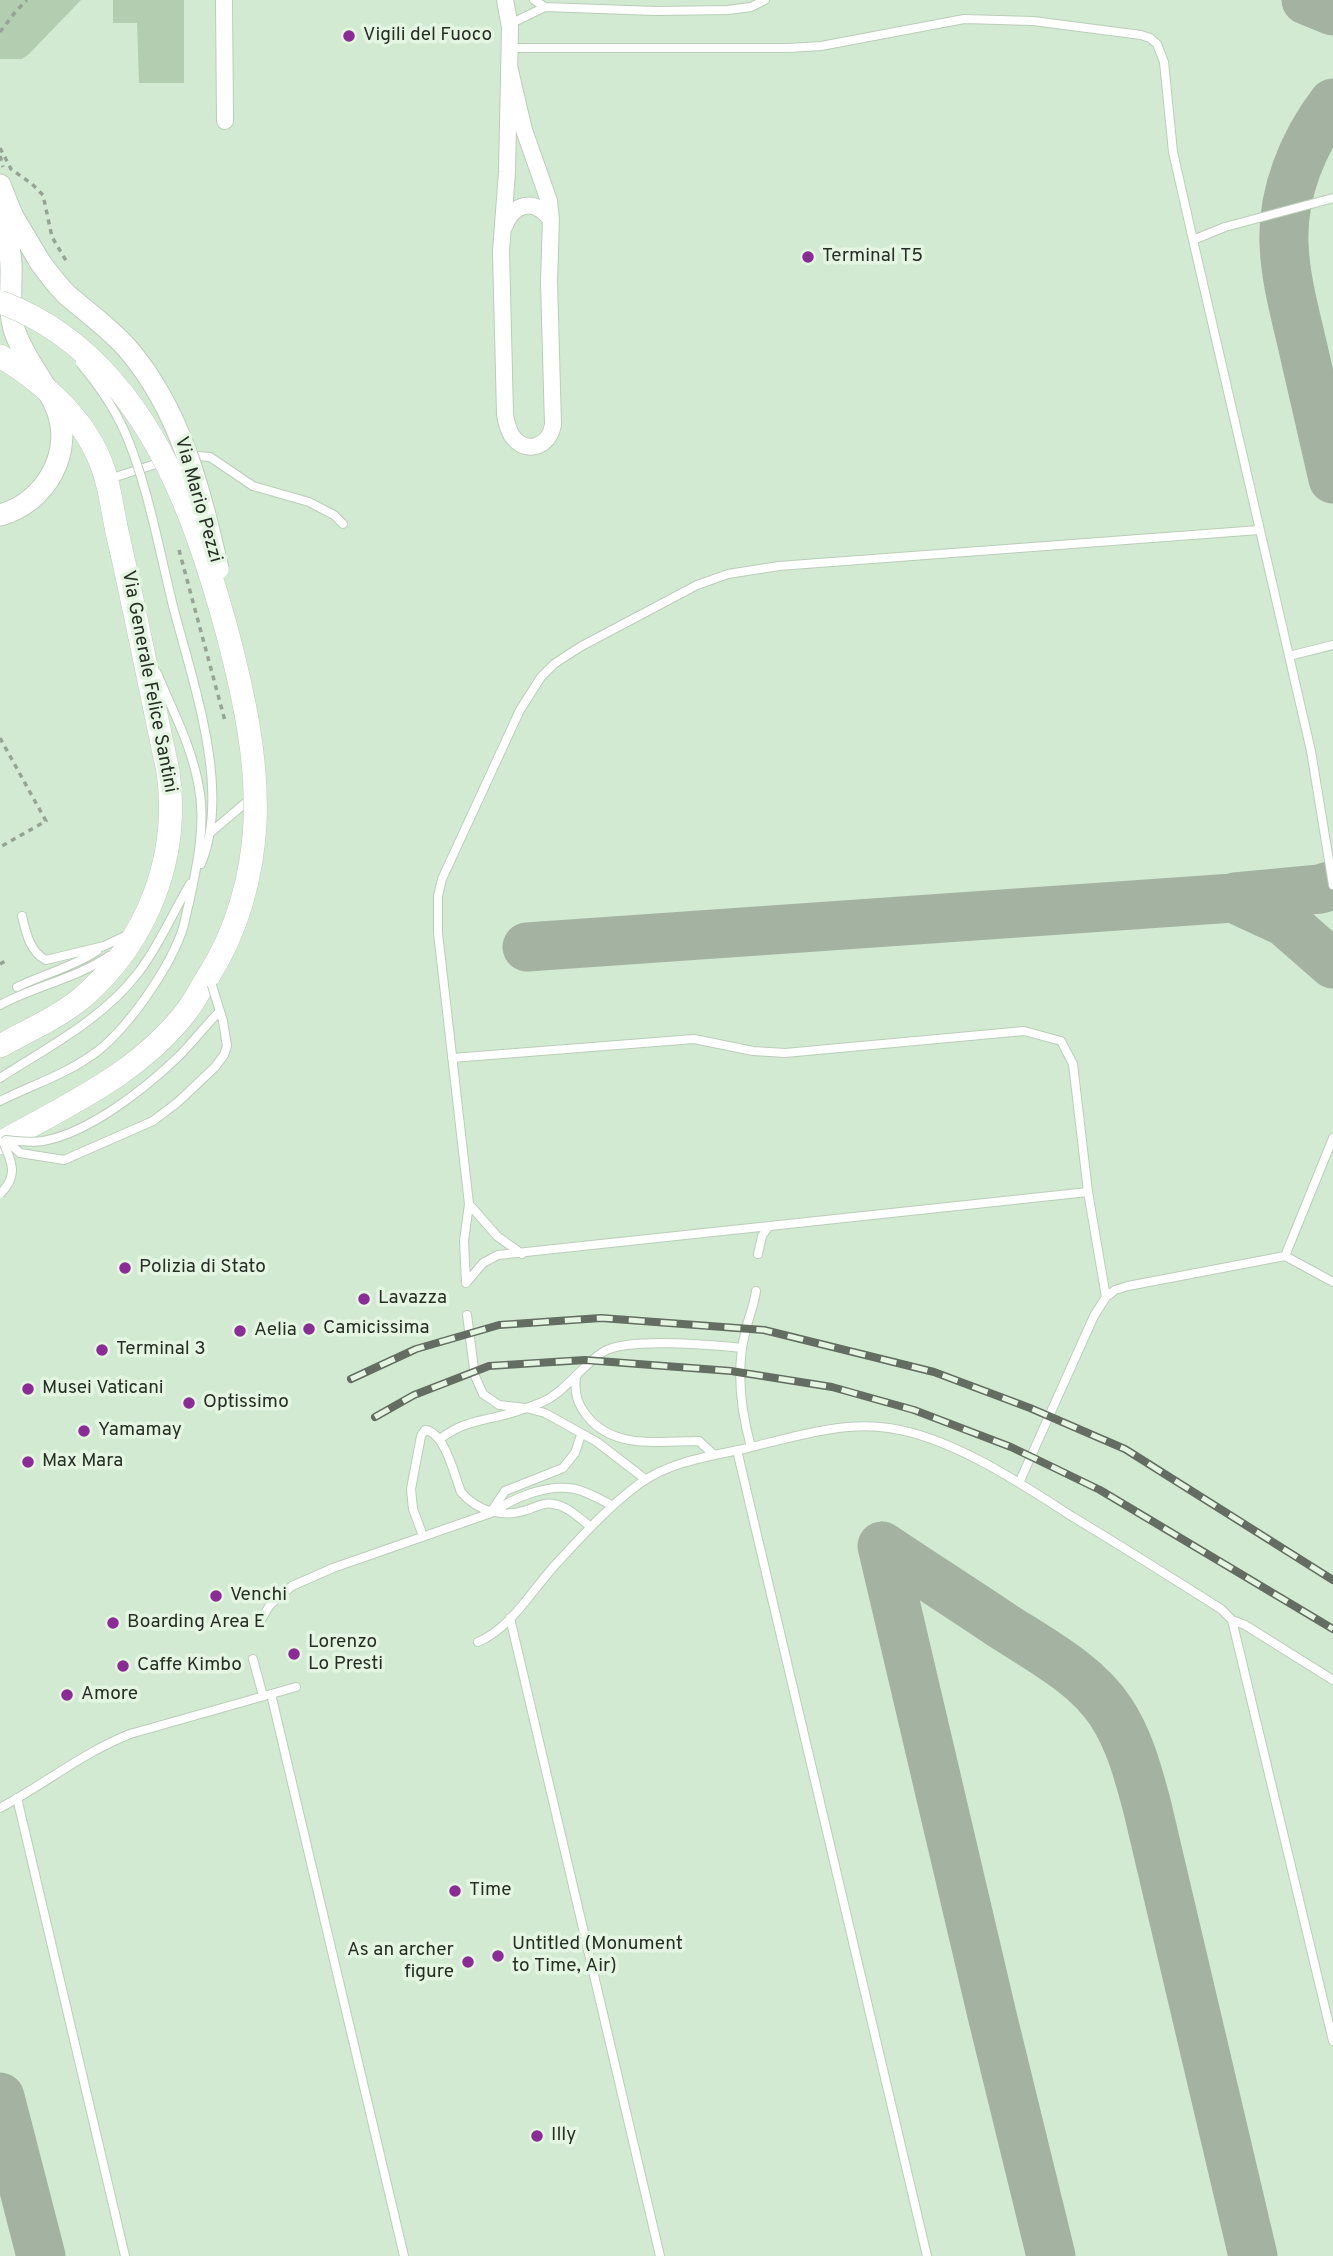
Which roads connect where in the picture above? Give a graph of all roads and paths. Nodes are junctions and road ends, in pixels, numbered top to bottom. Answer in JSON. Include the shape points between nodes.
{"nodes":[{"id":1,"x":27,"y":0,"type":"edge"},
{"id":2,"x":224,"y":0,"type":"edge"},
{"id":3,"x":505,"y":0,"type":"edge"},
{"id":4,"x":534,"y":0,"type":"edge"},
{"id":5,"x":765,"y":0,"type":"edge"},
{"id":6,"x":545,"y":7,"type":"junction"},
{"id":7,"x":510,"y":24,"type":"junction"},
{"id":8,"x":0,"y":32,"type":"edge"},
{"id":9,"x":510,"y":48,"type":"junction"},
{"id":10,"x":509,"y":66,"type":"junction"},
{"id":11,"x":225,"y":121,"type":"dead end"},
{"id":12,"x":0,"y":185,"type":"edge"},
{"id":13,"x":1333,"y":198,"type":"edge"},
{"id":14,"x":0,"y":206,"type":"edge"},
{"id":15,"x":551,"y":220,"type":"junction"},
{"id":16,"x":502,"y":231,"type":"junction"},
{"id":17,"x":1193,"y":240,"type":"junction"},
{"id":18,"x":10,"y":306,"type":"edge"},
{"id":19,"x":0,"y":356,"type":"edge"},
{"id":20,"x":47,"y":391,"type":"junction"},
{"id":21,"x":175,"y":457,"type":"junction"},
{"id":22,"x":106,"y":480,"type":"junction"},
{"id":23,"x":0,"y":515,"type":"edge"},
{"id":24,"x":343,"y":524,"type":"dead end"},
{"id":25,"x":1259,"y":530,"type":"junction"},
{"id":26,"x":130,"y":584,"type":"junction"},
{"id":27,"x":1333,"y":645,"type":"edge"},
{"id":28,"x":1289,"y":656,"type":"junction"},
{"id":29,"x":245,"y":705,"type":"junction"},
{"id":30,"x":0,"y":738,"type":"edge"},
{"id":31,"x":210,"y":833,"type":"junction"},
{"id":32,"x":0,"y":847,"type":"edge"},
{"id":33,"x":195,"y":876,"type":"junction"},
{"id":34,"x":1333,"y":885,"type":"edge"},
{"id":35,"x":22,"y":916,"type":"dead end"},
{"id":36,"x":135,"y":935,"type":"junction"},
{"id":37,"x":104,"y":946,"type":"junction"},
{"id":38,"x":7,"y":960,"type":"dead end"},
{"id":39,"x":0,"y":964,"type":"edge"},
{"id":40,"x":209,"y":975,"type":"junction"},
{"id":41,"x":18,"y":987,"type":"dead end"},
{"id":42,"x":0,"y":1005,"type":"edge"},
{"id":43,"x":219,"y":1012,"type":"junction"},
{"id":44,"x":0,"y":1046,"type":"edge"},
{"id":45,"x":452,"y":1058,"type":"junction"},
{"id":46,"x":0,"y":1077,"type":"edge"},
{"id":47,"x":0,"y":1101,"type":"edge"},
{"id":48,"x":1333,"y":1138,"type":"edge"},
{"id":49,"x":3,"y":1142,"type":"edge"},
{"id":50,"x":1088,"y":1192,"type":"junction"},
{"id":51,"x":0,"y":1194,"type":"edge"},
{"id":52,"x":469,"y":1204,"type":"junction"},
{"id":53,"x":769,"y":1226,"type":"junction"},
{"id":54,"x":522,"y":1254,"type":"junction"},
{"id":55,"x":758,"y":1254,"type":"dead end"},
{"id":56,"x":1285,"y":1256,"type":"junction"},
{"id":57,"x":1333,"y":1282,"type":"edge"},
{"id":58,"x":756,"y":1291,"type":"dead end"},
{"id":59,"x":1107,"y":1297,"type":"junction"},
{"id":60,"x":467,"y":1315,"type":"dead end"},
{"id":61,"x":742,"y":1348,"type":"junction"},
{"id":62,"x":576,"y":1376,"type":"junction"},
{"id":63,"x":526,"y":1408,"type":"junction"},
{"id":64,"x":581,"y":1435,"type":"junction"},
{"id":65,"x":440,"y":1439,"type":"junction"},
{"id":66,"x":751,"y":1447,"type":"junction"},
{"id":67,"x":737,"y":1450,"type":"junction"},
{"id":68,"x":714,"y":1455,"type":"junction"},
{"id":69,"x":645,"y":1479,"type":"junction"},
{"id":70,"x":1019,"y":1483,"type":"junction"},
{"id":71,"x":611,"y":1505,"type":"junction"},
{"id":72,"x":491,"y":1513,"type":"junction"},
{"id":73,"x":591,"y":1527,"type":"junction"},
{"id":74,"x":423,"y":1536,"type":"junction"},
{"id":75,"x":510,"y":1618,"type":"junction"},
{"id":76,"x":1233,"y":1620,"type":"junction"},
{"id":77,"x":259,"y":1623,"type":"dead end"},
{"id":78,"x":478,"y":1642,"type":"dead end"},
{"id":79,"x":253,"y":1658,"type":"dead end"},
{"id":80,"x":1333,"y":1680,"type":"edge"},
{"id":81,"x":296,"y":1687,"type":"dead end"},
{"id":82,"x":267,"y":1695,"type":"junction"},
{"id":83,"x":17,"y":1798,"type":"junction"},
{"id":84,"x":0,"y":1808,"type":"edge"},
{"id":85,"x":1333,"y":2041,"type":"edge"},
{"id":86,"x":125,"y":2256,"type":"edge"},
{"id":87,"x":404,"y":2256,"type":"edge"},
{"id":88,"x":660,"y":2256,"type":"edge"},
{"id":89,"x":927,"y":2256,"type":"edge"}],
"edges":[{"from":1,"to":8,"type":"path"},
{"from":2,"to":11,"type":"street"},
{"from":3,"to":7,"type":"street"},
{"from":4,"to":6,"type":"lane"},
{"from":5,"to":6,"type":"lane","via":[[728,10]]},
{"from":6,"to":7,"type":"lane"},
{"from":7,"to":9,"type":"street"},
{"from":9,"to":10,"type":"street"},
{"from":9,"to":17,"type":"lane","via":[[821,46],[964,19],[1033,21],[1150,38],[1164,62],[1173,152]]},
{"from":10,"to":15,"type":"street"},
{"from":10,"to":16,"type":"street"},
{"from":12,"to":29,"type":"street","name":"Via Mario Pezzi","bridge":true,"via":[[40,262],[67,294],[128,349],[169,412],[190,464],[211,541]]},
{"from":13,"to":17,"type":"lane"},
{"from":14,"to":20,"type":"street","via":[[9,244],[14,330]]},
{"from":15,"to":16,"type":"street","via":[[544,211],[520,206]]},
{"from":15,"to":16,"type":"street","via":[[553,425],[546,442],[538,446],[528,447],[514,439],[507,426]]},
{"from":17,"to":25,"type":"lane"},
{"from":18,"to":29,"type":"main road","bridge":true,"via":[[53,330],[97,365],[127,398],[146,429],[204,556]]},
{"from":18,"to":31,"type":"lane","bridge":true,"via":[[48,330],[89,373],[115,412],[135,458],[204,728],[212,783]]},
{"from":19,"to":20,"type":"main road","name":"Via Generale Felice Santini"},
{"from":20,"to":22,"type":"main road","name":"Via Generale Felice Santini","via":[[83,431]]},
{"from":20,"to":23,"type":"street","via":[[60,419],[56,466],[27,504]]},
{"from":21,"to":22,"type":"lane"},
{"from":21,"to":24,"type":"lane","via":[[210,457],[246,482],[309,502]]},
{"from":21,"to":31,"type":"lane","via":[[247,687],[257,735],[259,787],[250,801]]},
{"from":22,"to":26,"type":"main road","name":"Via Generale Felice Santini"},
{"from":25,"to":28,"type":"lane"},
{"from":25,"to":45,"type":"lane","via":[[744,571],[697,585],[568,654],[530,692],[442,878],[437,914]]},
{"from":26,"to":33,"type":"lane","via":[[158,675],[193,761],[201,802]]},
{"from":26,"to":36,"type":"main road","name":"Via Generale Felice Santini","via":[[171,801],[163,872]]},
{"from":27,"to":28,"type":"lane"},
{"from":28,"to":34,"type":"lane","via":[[1311,751]]},
{"from":29,"to":40,"type":"main road","bridge":true,"via":[[255,795],[253,849],[237,916]]},
{"from":30,"to":32,"type":"path","via":[[46,821]]},
{"from":31,"to":33,"type":"lane"},
{"from":33,"to":46,"type":"lane","via":[[156,946],[116,998]]},
{"from":33,"to":47,"type":"lane","via":[[182,933],[165,968],[128,1019],[100,1049],[68,1070]]},
{"from":35,"to":37,"type":"lane","via":[[30,943],[46,960]]},
{"from":36,"to":37,"type":"lane"},
{"from":36,"to":42,"type":"lane","via":[[100,962]]},
{"from":36,"to":44,"type":"main road","name":"Via Generale Felice Santini","via":[[81,998]]},
{"from":37,"to":41,"type":"lane","via":[[73,965]]},
{"from":38,"to":39,"type":"path"},
{"from":40,"to":43,"type":"lane","bridge":true},
{"from":40,"to":49,"type":"main road","via":[[173,1027],[133,1064]]},
{"from":43,"to":49,"type":"lane","bridge":true,"via":[[159,1076],[123,1103],[71,1133],[32,1142]]},
{"from":43,"to":49,"type":"lane","bridge":true,"via":[[226,1034],[224,1055],[153,1121],[64,1160],[20,1153]]},
{"from":45,"to":50,"type":"lane","via":[[694,1039],[785,1053],[1024,1031],[1061,1041],[1073,1064]]},
{"from":45,"to":52,"type":"lane"},
{"from":48,"to":56,"type":"lane"},
{"from":49,"to":51,"type":"lane","bridge":true,"via":[[12,1163],[9,1185]]},
{"from":50,"to":53,"type":"lane"},
{"from":50,"to":59,"type":"lane"},
{"from":52,"to":54,"type":"lane"},
{"from":52,"to":54,"type":"lane","via":[[464,1241],[466,1283],[489,1258]]},
{"from":53,"to":54,"type":"lane"},
{"from":53,"to":55,"type":"lane"},
{"from":56,"to":57,"type":"lane"},
{"from":56,"to":59,"type":"lane","via":[[1128,1286]]},
{"from":58,"to":61,"type":"lane"},
{"from":59,"to":70,"type":"lane","via":[[1094,1316]]},
{"from":60,"to":63,"type":"lane","via":[[477,1386],[499,1405]]},
{"from":61,"to":62,"type":"lane","via":[[619,1345],[606,1350]]},
{"from":61,"to":66,"type":"lane","via":[[741,1391]]},
{"from":62,"to":63,"type":"lane","via":[[546,1400]]},
{"from":62,"to":68,"type":"lane","via":[[579,1406],[601,1430],[626,1440],[699,1441]]},
{"from":63,"to":64,"type":"lane","via":[[545,1413]]},
{"from":63,"to":65,"type":"lane","via":[[463,1425]]},
{"from":64,"to":69,"type":"lane"},
{"from":64,"to":72,"type":"lane","via":[[563,1468],[505,1491]]},
{"from":65,"to":72,"type":"lane","via":[[461,1493]]},
{"from":65,"to":74,"type":"lane","via":[[433,1432],[422,1433],[411,1489]]},
{"from":66,"to":67,"type":"lane"},
{"from":66,"to":70,"type":"lane","via":[[827,1430],[887,1428],[932,1439]]},
{"from":67,"to":68,"type":"lane"},
{"from":67,"to":89,"type":"lane"},
{"from":68,"to":69,"type":"lane"},
{"from":69,"to":71,"type":"lane"},
{"from":70,"to":76,"type":"lane"},
{"from":71,"to":72,"type":"lane","via":[[575,1489],[550,1489],[508,1501]]},
{"from":71,"to":73,"type":"lane"},
{"from":72,"to":73,"type":"lane","via":[[516,1514],[550,1503]]},
{"from":72,"to":74,"type":"lane"},
{"from":73,"to":75,"type":"lane"},
{"from":74,"to":77,"type":"lane","via":[[292,1586],[270,1605]]},
{"from":75,"to":78,"type":"lane"},
{"from":75,"to":88,"type":"lane"},
{"from":76,"to":80,"type":"lane"},
{"from":76,"to":85,"type":"lane"},
{"from":79,"to":82,"type":"lane"},
{"from":81,"to":82,"type":"lane"},
{"from":82,"to":83,"type":"lane","via":[[105,1744]]},
{"from":82,"to":87,"type":"lane"},
{"from":83,"to":84,"type":"lane"},
{"from":83,"to":86,"type":"lane"}]}
